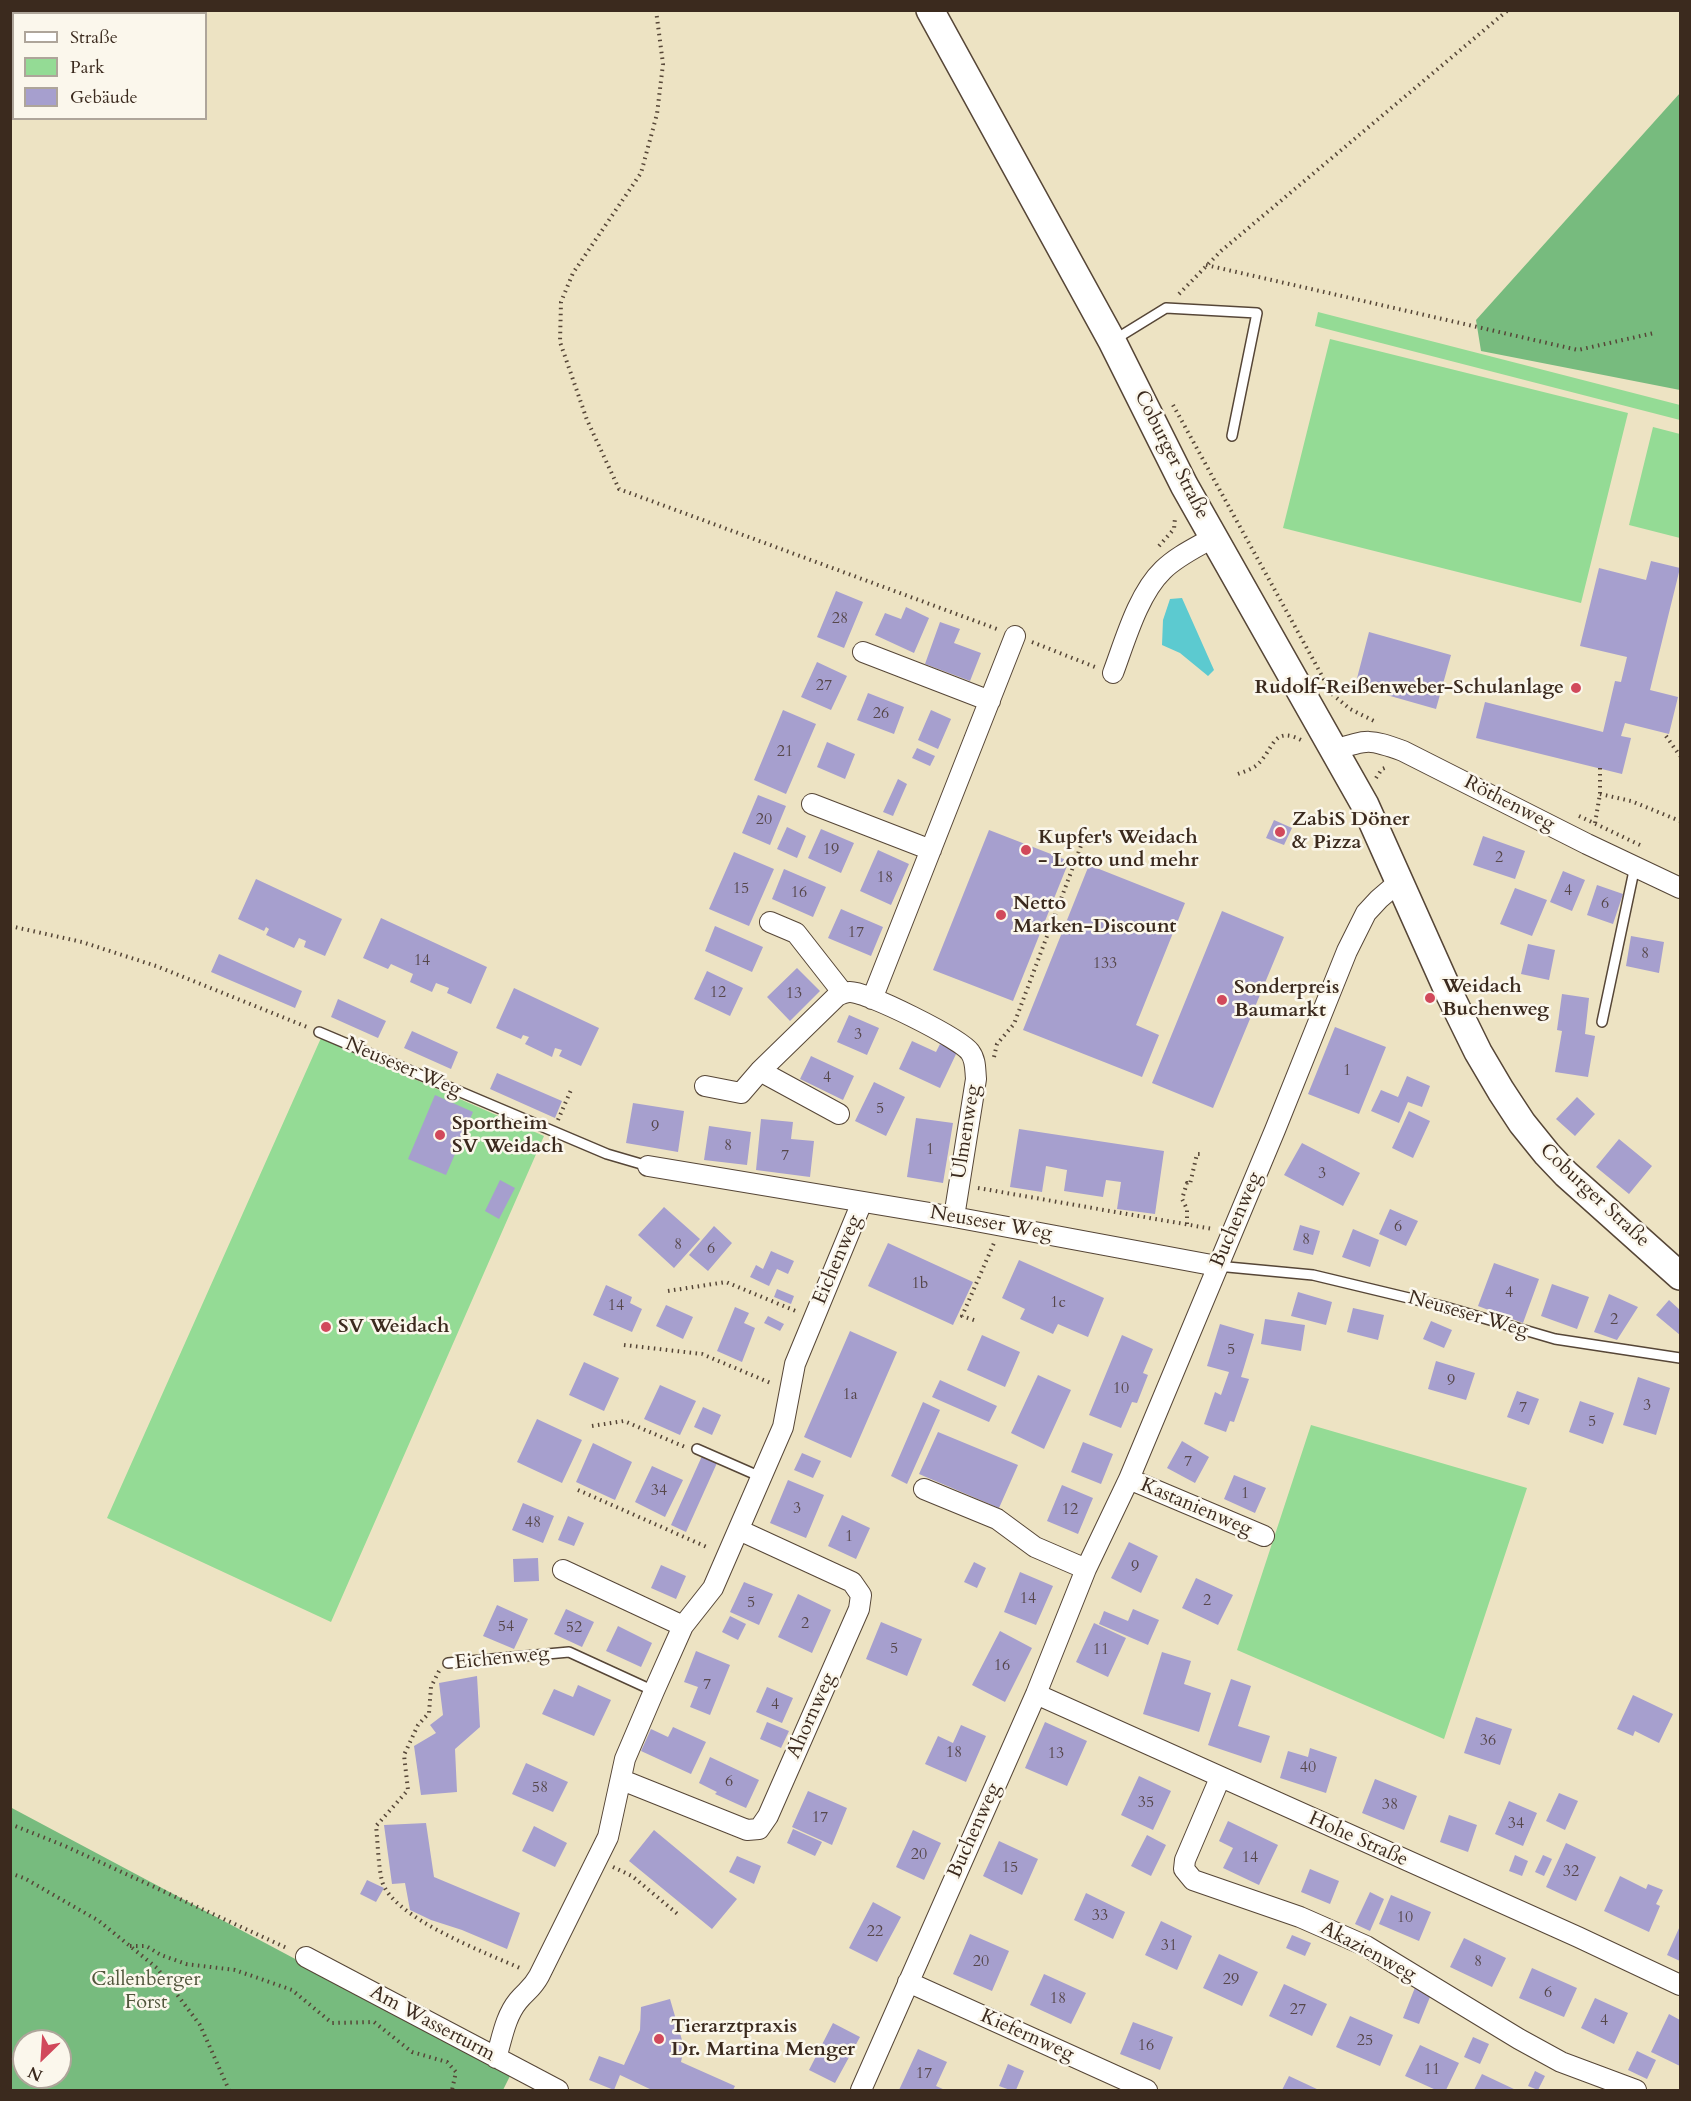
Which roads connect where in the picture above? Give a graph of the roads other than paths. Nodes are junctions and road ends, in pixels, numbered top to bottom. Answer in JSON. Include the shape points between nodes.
{"nodes":[{"id":1,"x":930,"y":10,"type":"edge"},
{"id":2,"x":1112,"y":341,"type":"junction"},
{"id":3,"x":1232,"y":436,"type":"dead end"},
{"id":4,"x":1214,"y":537,"type":"junction"},
{"id":5,"x":1015,"y":636,"type":"road end"},
{"id":6,"x":863,"y":652,"type":"dead end"},
{"id":7,"x":1113,"y":673,"type":"road end"},
{"id":8,"x":990,"y":701,"type":"junction"},
{"id":9,"x":1323,"y":748,"type":"junction"},
{"id":10,"x":812,"y":804,"type":"dead end"},
{"id":11,"x":931,"y":850,"type":"junction"},
{"id":12,"x":1635,"y":866,"type":"junction"},
{"id":13,"x":1400,"y":881,"type":"junction"},
{"id":14,"x":1680,"y":888,"type":"edge"},
{"id":15,"x":770,"y":922,"type":"dead end"},
{"id":16,"x":843,"y":993,"type":"junction"},
{"id":17,"x":872,"y":999,"type":"junction"},
{"id":18,"x":1602,"y":1022,"type":"dead end"},
{"id":19,"x":319,"y":1032,"type":"road end"},
{"id":20,"x":760,"y":1071,"type":"junction"},
{"id":21,"x":705,"y":1086,"type":"dead end"},
{"id":22,"x":839,"y":1114,"type":"dead end"},
{"id":23,"x":648,"y":1166,"type":"joint"},
{"id":24,"x":862,"y":1202,"type":"junction"},
{"id":25,"x":954,"y":1217,"type":"junction"},
{"id":26,"x":1217,"y":1266,"type":"junction"},
{"id":27,"x":1680,"y":1276,"type":"edge"},
{"id":28,"x":1680,"y":1358,"type":"edge"},
{"id":29,"x":697,"y":1449,"type":"road end"},
{"id":30,"x":762,"y":1477,"type":"junction"},
{"id":31,"x":1128,"y":1479,"type":"junction"},
{"id":32,"x":924,"y":1489,"type":"dead end"},
{"id":33,"x":739,"y":1530,"type":"junction"},
{"id":34,"x":1264,"y":1536,"type":"dead end"},
{"id":35,"x":1086,"y":1569,"type":"junction"},
{"id":36,"x":563,"y":1570,"type":"dead end"},
{"id":37,"x":683,"y":1626,"type":"junction"},
{"id":38,"x":448,"y":1663,"type":"road end"},
{"id":39,"x":654,"y":1691,"type":"junction"},
{"id":40,"x":1036,"y":1694,"type":"junction"},
{"id":41,"x":1220,"y":1778,"type":"junction"},
{"id":42,"x":622,"y":1780,"type":"junction"},
{"id":43,"x":306,"y":1957,"type":"road end"},
{"id":44,"x":908,"y":1982,"type":"junction"},
{"id":45,"x":1680,"y":1985,"type":"edge"},
{"id":46,"x":496,"y":2058,"type":"junction"},
{"id":47,"x":558,"y":2091,"type":"edge"},
{"id":48,"x":861,"y":2091,"type":"edge"},
{"id":49,"x":1147,"y":2091,"type":"edge"},
{"id":50,"x":1636,"y":2091,"type":"edge"}],
"edges":[{"from":1,"to":2,"type":"main road","name":"Coburger Straße"},
{"from":2,"to":3,"type":"lane","via":[[1166,308],[1257,313]]},
{"from":2,"to":4,"type":"main road","name":"Coburger Straße"},
{"from":4,"to":7,"type":"street","name":"Coburger Straße","via":[[1174,560],[1158,575],[1140,603]]},
{"from":4,"to":9,"type":"main road","name":"Coburger Straße"},
{"from":5,"to":8,"type":"street"},
{"from":6,"to":8,"type":"street"},
{"from":8,"to":11,"type":"street"},
{"from":9,"to":12,"type":"street","name":"Röthenweg","via":[[1372,741],[1403,751]]},
{"from":9,"to":13,"type":"main road","name":"Coburger Straße","via":[[1365,805]]},
{"from":10,"to":11,"type":"street"},
{"from":11,"to":17,"type":"street"},
{"from":12,"to":14,"type":"street","name":"Röthenweg"},
{"from":12,"to":18,"type":"lane"},
{"from":13,"to":26,"type":"street","name":"Buchenweg","via":[[1366,913],[1347,951]]},
{"from":13,"to":27,"type":"main road","name":"Coburger Straße","via":[[1478,1052],[1522,1123],[1566,1174]]},
{"from":15,"to":16,"type":"street","via":[[796,933]]},
{"from":16,"to":17,"type":"street","name":"Ulmenweg","via":[[858,993]]},
{"from":16,"to":20,"type":"street"},
{"from":17,"to":25,"type":"street","name":"Ulmenweg","via":[[937,1028],[965,1046],[975,1061],[976,1079]]},
{"from":19,"to":23,"type":"lane","name":"Neuseser Weg","via":[[552,1132]]},
{"from":20,"to":21,"type":"street","via":[[741,1093]]},
{"from":20,"to":22,"type":"street"},
{"from":23,"to":24,"type":"street","name":"Neuseser Weg"},
{"from":24,"to":25,"type":"street","name":"Neuseser Weg"},
{"from":24,"to":30,"type":"street","name":"Eichenweg","via":[[795,1364],[783,1427]]},
{"from":25,"to":26,"type":"street","name":"Neuseser Weg"},
{"from":26,"to":28,"type":"lane","name":"Neuseser Weg","via":[[1313,1275],[1442,1306],[1555,1339]]},
{"from":26,"to":31,"type":"street","name":"Buchenweg"},
{"from":29,"to":30,"type":"lane"},
{"from":30,"to":33,"type":"street","name":"Eichenweg"},
{"from":31,"to":34,"type":"street","name":"Kastanienweg"},
{"from":31,"to":35,"type":"street","name":"Buchenweg"},
{"from":32,"to":35,"type":"street","via":[[997,1519],[1035,1547]]},
{"from":33,"to":37,"type":"street","name":"Eichenweg","via":[[713,1588]]},
{"from":33,"to":42,"type":"street","name":"Ahornweg","via":[[852,1582],[861,1595],[859,1609],[768,1816],[759,1829],[747,1830]]},
{"from":35,"to":40,"type":"street","name":"Buchenweg"},
{"from":36,"to":37,"type":"street"},
{"from":37,"to":39,"type":"street","name":"Eichenweg"},
{"from":38,"to":39,"type":"lane","name":"Eichenweg","via":[[569,1652]]},
{"from":39,"to":42,"type":"street","name":"Eichenweg","via":[[626,1759]]},
{"from":40,"to":41,"type":"street","name":"Hohe Straße"},
{"from":40,"to":44,"type":"street","name":"Buchenweg"},
{"from":41,"to":45,"type":"street","name":"Hohe Straße"},
{"from":41,"to":50,"type":"street","name":"Akazienweg","via":[[1185,1860],[1184,1869],[1193,1880],[1300,1917],[1366,1946],[1518,2039],[1561,2062]]},
{"from":42,"to":46,"type":"street","name":"Eichenweg","via":[[608,1837],[532,1989],[518,2001],[507,2020]]},
{"from":43,"to":46,"type":"street","name":"Am Wasserturm"},
{"from":44,"to":48,"type":"street","name":"Buchenweg"},
{"from":44,"to":49,"type":"street","name":"Kiefernweg"},
{"from":46,"to":47,"type":"street","name":"Am Wasserturm"}]}
